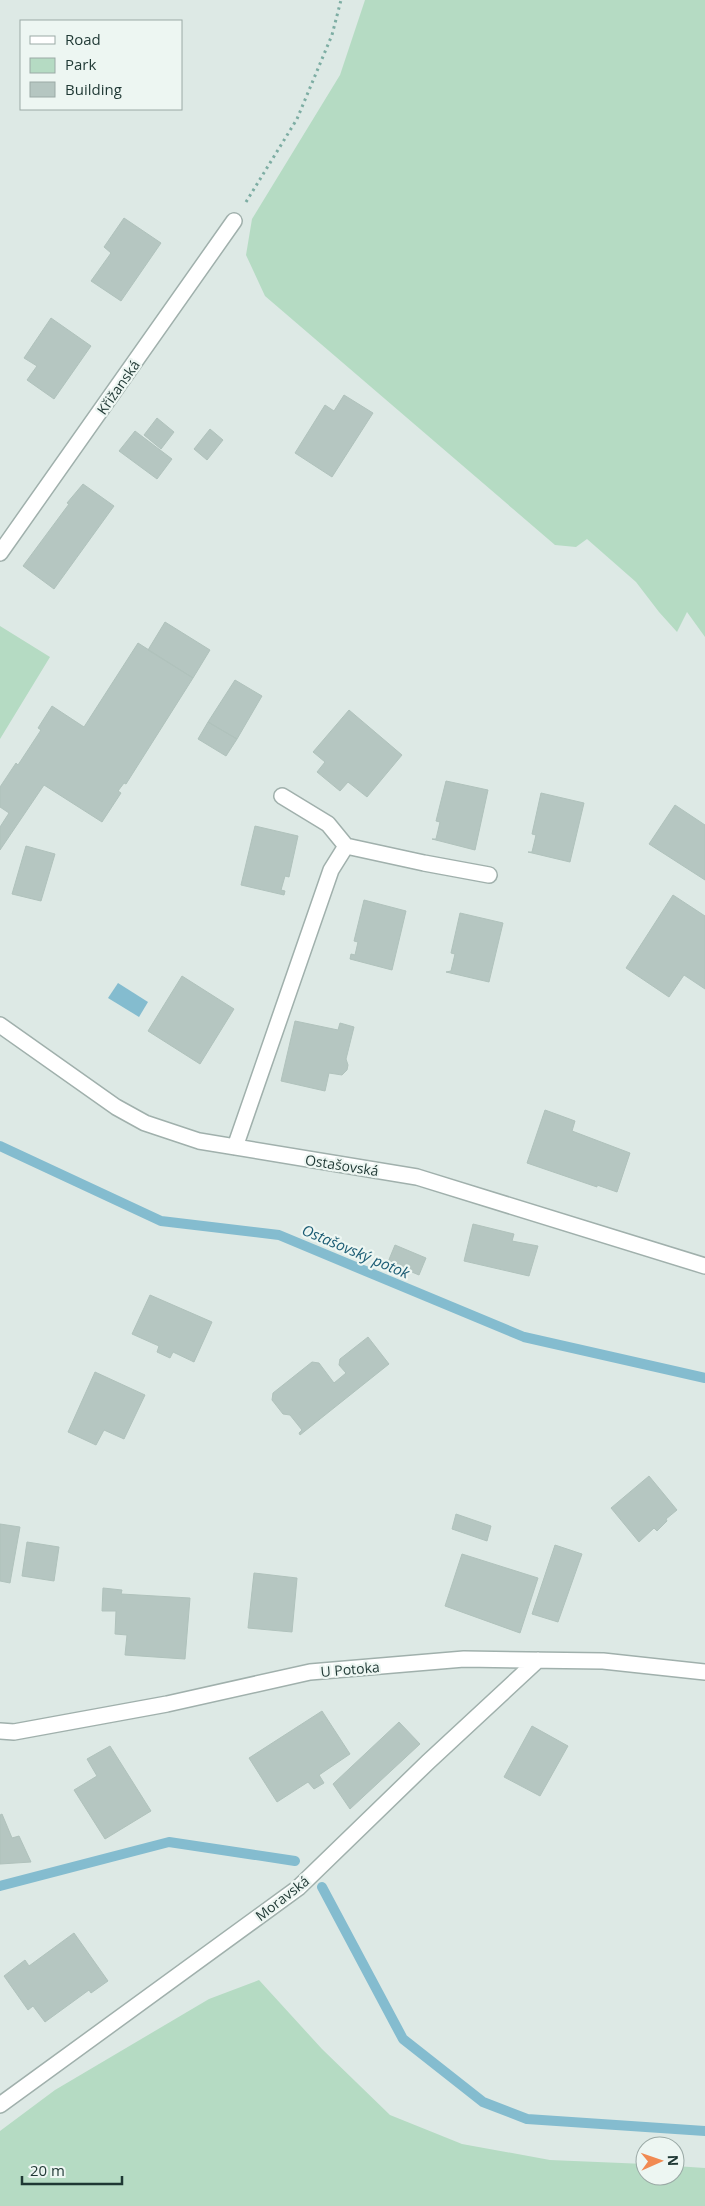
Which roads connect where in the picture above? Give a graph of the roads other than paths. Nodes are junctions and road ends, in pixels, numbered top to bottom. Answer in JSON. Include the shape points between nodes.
{"nodes":[{"id":1,"x":234,"y":221,"type":"road end"},
{"id":2,"x":0,"y":553,"type":"edge"},
{"id":3,"x":282,"y":796,"type":"dead end"},
{"id":4,"x":346,"y":846,"type":"junction"},
{"id":5,"x":489,"y":875,"type":"dead end"},
{"id":6,"x":0,"y":1018,"type":"edge"},
{"id":7,"x":3,"y":1029,"type":"edge"},
{"id":8,"x":235,"y":1147,"type":"junction"},
{"id":9,"x":705,"y":1266,"type":"edge"},
{"id":10,"x":538,"y":1660,"type":"junction"},
{"id":11,"x":705,"y":1672,"type":"edge"},
{"id":12,"x":0,"y":1731,"type":"edge"},
{"id":13,"x":0,"y":2105,"type":"edge"}],
"edges":[{"from":1,"to":2,"type":"street","name":"Křižanská"},
{"from":3,"to":4,"type":"street","via":[[328,824]]},
{"from":4,"to":5,"type":"street"},
{"from":4,"to":8,"type":"street","via":[[331,870]]},
{"from":6,"to":7,"type":"street","name":"Ostašovská"},
{"from":7,"to":8,"type":"street","name":"Ostašovská","via":[[116,1107],[146,1123],[199,1141]]},
{"from":8,"to":9,"type":"street","name":"Ostašovská","via":[[417,1177]]},
{"from":10,"to":11,"type":"street","name":"U Potoka","via":[[603,1662]]},
{"from":10,"to":12,"type":"street","name":"U Potoka","via":[[464,1659],[310,1672],[167,1704],[14,1732]]},
{"from":10,"to":13,"type":"street","name":"Moravská","via":[[298,1888]]}]}
